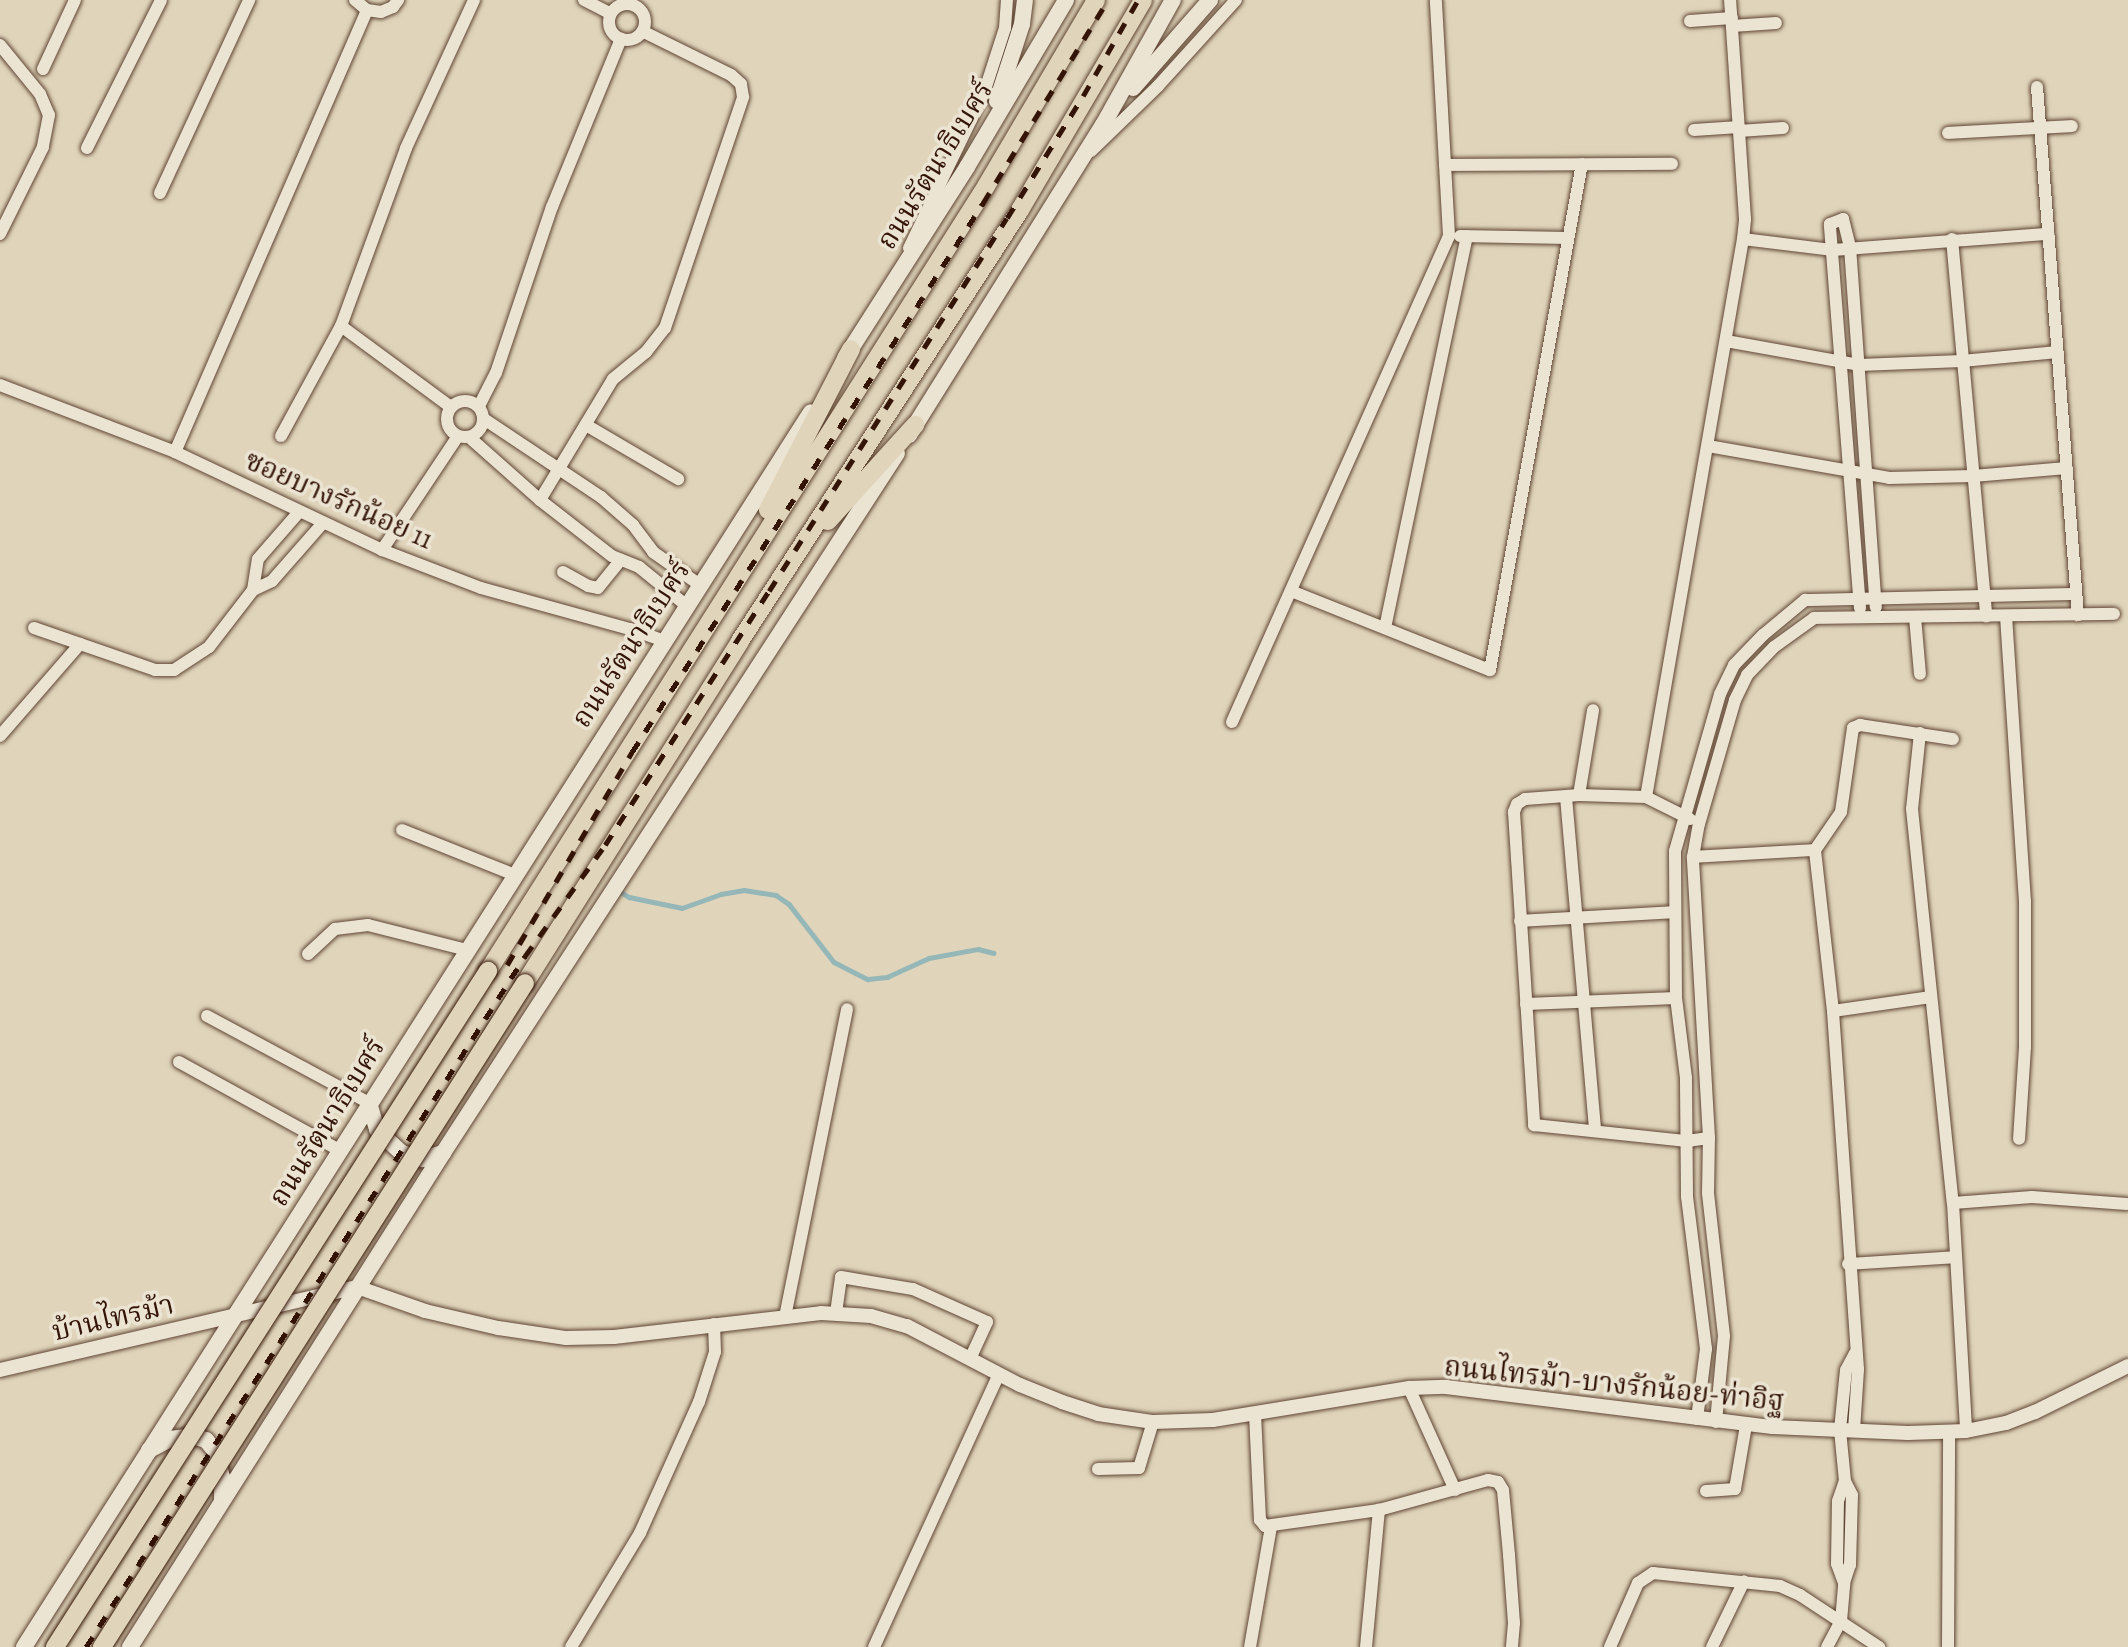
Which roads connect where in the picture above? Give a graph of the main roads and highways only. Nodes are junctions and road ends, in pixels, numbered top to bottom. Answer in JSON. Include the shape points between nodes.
{"nodes":[{"id":1,"x":1025,"y":0,"type":"edge"},
{"id":2,"x":1066,"y":0,"type":"edge"},
{"id":3,"x":1096,"y":0,"type":"edge"},
{"id":4,"x":1143,"y":0,"type":"edge"},
{"id":5,"x":1173,"y":0,"type":"edge"},
{"id":6,"x":1210,"y":0,"type":"edge"},
{"id":7,"x":1103,"y":125,"type":"junction"},
{"id":8,"x":967,"y":167,"type":"junction"},
{"id":9,"x":851,"y":349,"type":"junction"},
{"id":10,"x":915,"y":425,"type":"junction"},
{"id":11,"x":793,"y":560,"type":"junction"},
{"id":12,"x":719,"y":606,"type":"junction"},
{"id":13,"x":369,"y":1103,"type":"junction"},
{"id":14,"x":443,"y":1153,"type":"junction"},
{"id":15,"x":147,"y":1451,"type":"junction"},
{"id":16,"x":222,"y":1500,"type":"junction"},
{"id":17,"x":24,"y":1647,"type":"edge"},
{"id":18,"x":55,"y":1647,"type":"edge"},
{"id":19,"x":102,"y":1647,"type":"edge"},
{"id":20,"x":130,"y":1647,"type":"edge"}],
"edges":[{"from":1,"to":8,"type":"main road","via":[[1010,66]]},
{"from":2,"to":8,"type":"main road","name":"ถนนรัตนาธิเบศร์"},
{"from":3,"to":12,"type":"main road","name":"ถนนรัตนาธิเบศร์","via":[[982,193]]},
{"from":4,"to":11,"type":"main road","via":[[1020,211]]},
{"from":5,"to":7,"type":"main road"},
{"from":6,"to":7,"type":"main road"},
{"from":7,"to":10,"type":"main road"},
{"from":8,"to":9,"type":"main road","name":"ถนนรัตนาธิเบศร์"},
{"from":9,"to":12,"type":"main road"},
{"from":9,"to":13,"type":"main road","name":"ถนนรัตนาธิเบศร์"},
{"from":10,"to":11,"type":"main road"},
{"from":10,"to":14,"type":"main road"},
{"from":11,"to":19,"type":"main road","bridge":true},
{"from":12,"to":18,"type":"main road","name":"ถนนรัตนาธิเบศร์","bridge":true},
{"from":13,"to":14,"type":"main road","via":[[377,1130],[402,1153],[422,1159]]},
{"from":13,"to":15,"type":"main road","name":"ถนนรัตนาธิเบศร์"},
{"from":14,"to":16,"type":"main road"},
{"from":15,"to":16,"type":"main road","via":[[171,1439],[192,1436],[206,1440],[216,1451]]},
{"from":15,"to":17,"type":"main road","name":"ถนนรัตนาธิเบศร์"},
{"from":16,"to":20,"type":"main road"}]}
